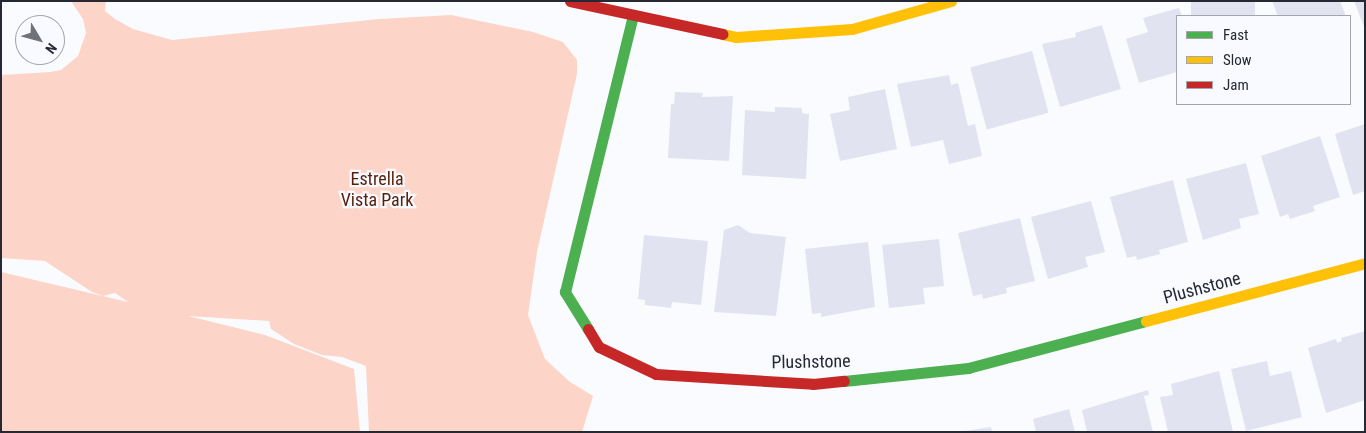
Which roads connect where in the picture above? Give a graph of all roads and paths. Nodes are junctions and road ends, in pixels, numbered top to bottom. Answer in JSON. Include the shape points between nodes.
{"nodes":[{"id":1,"x":570,"y":1,"type":"edge"},
{"id":2,"x":951,"y":1,"type":"edge"},
{"id":3,"x":633,"y":15,"type":"junction"},
{"id":4,"x":1365,"y":263,"type":"edge"}],
"edges":[{"from":1,"to":3,"type":"street"},
{"from":2,"to":3,"type":"street","via":[[852,29],[736,37]]},
{"from":3,"to":4,"type":"street","name":"Plushstone","via":[[565,292],[599,347],[656,374],[813,384],[968,368]]}]}
